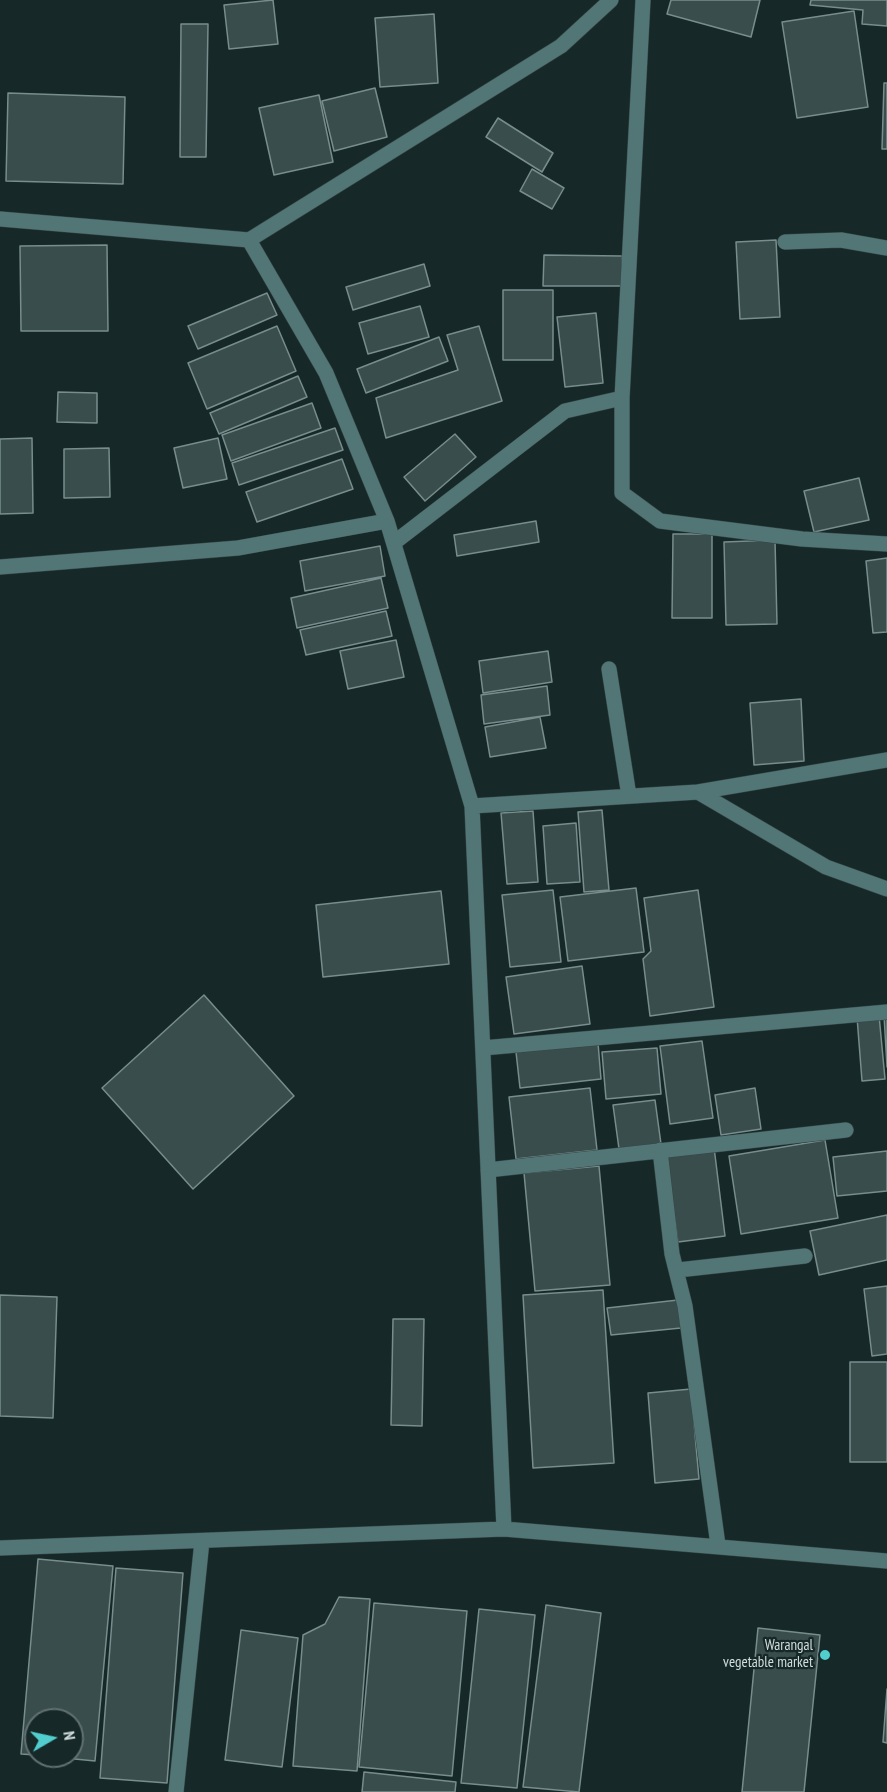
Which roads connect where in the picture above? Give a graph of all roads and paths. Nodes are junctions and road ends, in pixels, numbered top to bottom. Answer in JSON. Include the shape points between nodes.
{"nodes":[{"id":1,"x":610,"y":0,"type":"edge"},
{"id":2,"x":643,"y":0,"type":"edge"},
{"id":3,"x":0,"y":219,"type":"edge"},
{"id":4,"x":249,"y":240,"type":"junction"},
{"id":5,"x":785,"y":243,"type":"dead end"},
{"id":6,"x":887,"y":248,"type":"edge"},
{"id":7,"x":622,"y":398,"type":"junction"},
{"id":8,"x":387,"y":521,"type":"junction"},
{"id":9,"x":395,"y":542,"type":"junction"},
{"id":10,"x":887,"y":543,"type":"edge"},
{"id":11,"x":0,"y":567,"type":"edge"},
{"id":12,"x":609,"y":669,"type":"dead end"},
{"id":13,"x":887,"y":760,"type":"edge"},
{"id":14,"x":698,"y":792,"type":"junction"},
{"id":15,"x":629,"y":796,"type":"junction"},
{"id":16,"x":472,"y":806,"type":"junction"},
{"id":17,"x":887,"y":890,"type":"edge"},
{"id":18,"x":887,"y":1012,"type":"edge"},
{"id":19,"x":483,"y":1048,"type":"junction"},
{"id":20,"x":846,"y":1130,"type":"dead end"},
{"id":21,"x":660,"y":1150,"type":"junction"},
{"id":22,"x":488,"y":1170,"type":"junction"},
{"id":23,"x":804,"y":1256,"type":"dead end"},
{"id":24,"x":678,"y":1269,"type":"junction"},
{"id":25,"x":504,"y":1529,"type":"junction"},
{"id":26,"x":202,"y":1541,"type":"junction"},
{"id":27,"x":718,"y":1545,"type":"junction"},
{"id":28,"x":0,"y":1548,"type":"edge"},
{"id":29,"x":887,"y":1561,"type":"edge"},
{"id":30,"x":176,"y":1792,"type":"edge"}],
"edges":[{"from":1,"to":4,"type":"street","via":[[561,46]]},
{"from":2,"to":7,"type":"street"},
{"from":3,"to":4,"type":"street"},
{"from":4,"to":8,"type":"street","via":[[326,372]]},
{"from":5,"to":6,"type":"street","via":[[841,240]]},
{"from":7,"to":9,"type":"street","via":[[565,411]]},
{"from":7,"to":10,"type":"street","via":[[622,493],[660,521],[801,539]]},
{"from":8,"to":9,"type":"street"},
{"from":8,"to":11,"type":"street","via":[[238,548]]},
{"from":9,"to":16,"type":"street"},
{"from":12,"to":15,"type":"street"},
{"from":13,"to":14,"type":"street"},
{"from":14,"to":15,"type":"street"},
{"from":14,"to":17,"type":"street","via":[[826,867]]},
{"from":15,"to":16,"type":"street"},
{"from":16,"to":19,"type":"street"},
{"from":18,"to":19,"type":"street"},
{"from":19,"to":22,"type":"street"},
{"from":20,"to":21,"type":"street"},
{"from":21,"to":22,"type":"street"},
{"from":21,"to":24,"type":"street","via":[[672,1254]]},
{"from":22,"to":25,"type":"street"},
{"from":23,"to":24,"type":"street"},
{"from":24,"to":27,"type":"street"},
{"from":25,"to":26,"type":"street"},
{"from":25,"to":27,"type":"street"},
{"from":26,"to":28,"type":"street"},
{"from":26,"to":30,"type":"street"},
{"from":27,"to":29,"type":"street"}]}
